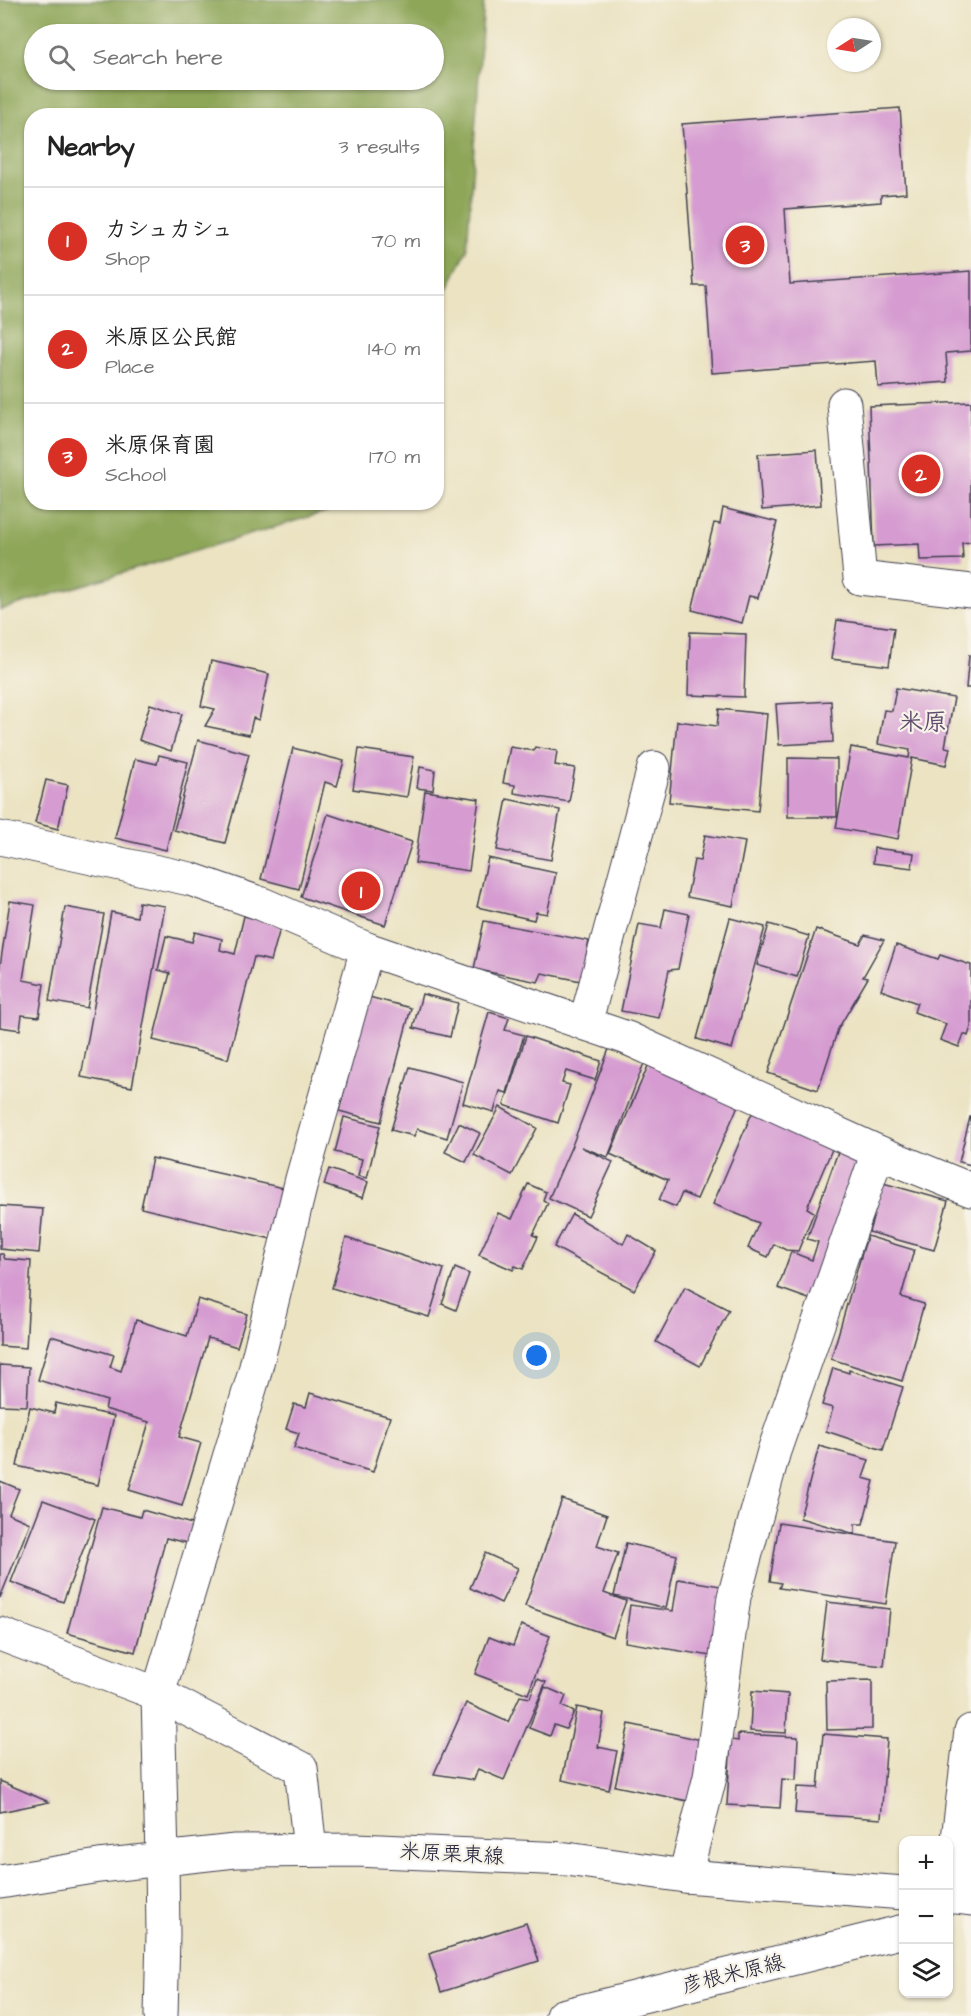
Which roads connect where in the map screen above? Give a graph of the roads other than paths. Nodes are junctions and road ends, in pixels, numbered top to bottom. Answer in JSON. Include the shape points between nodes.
{"nodes":[{"id":1,"x":844,"y":404,"type":"dead end"},
{"id":2,"x":971,"y":591,"type":"edge"},
{"id":3,"x":654,"y":768,"type":"dead end"},
{"id":4,"x":0,"y":838,"type":"edge"},
{"id":5,"x":367,"y":949,"type":"junction"},
{"id":6,"x":585,"y":1024,"type":"junction"},
{"id":7,"x":878,"y":1152,"type":"junction"},
{"id":8,"x":971,"y":1190,"type":"edge"},
{"id":9,"x":0,"y":1634,"type":"edge"},
{"id":10,"x":158,"y":1694,"type":"junction"},
{"id":11,"x":971,"y":1731,"type":"edge"},
{"id":12,"x":310,"y":1850,"type":"junction"},
{"id":13,"x":162,"y":1859,"type":"junction"},
{"id":14,"x":685,"y":1876,"type":"junction"},
{"id":15,"x":0,"y":1882,"type":"edge"},
{"id":16,"x":899,"y":1893,"type":"edge"},
{"id":17,"x":955,"y":1898,"type":"edge"},
{"id":18,"x":899,"y":1932,"type":"edge"},
{"id":19,"x":161,"y":2016,"type":"edge"},
{"id":20,"x":562,"y":2016,"type":"edge"}],
"edges":[{"from":1,"to":2,"type":"street","via":[[860,578]]},
{"from":3,"to":6,"type":"street"},
{"from":4,"to":5,"type":"street","via":[[190,879]]},
{"from":5,"to":6,"type":"street"},
{"from":5,"to":10,"type":"street","via":[[302,1179],[254,1375]]},
{"from":6,"to":7,"type":"street","via":[[627,1038]]},
{"from":7,"to":8,"type":"street"},
{"from":7,"to":14,"type":"street","via":[[774,1451],[734,1597],[710,1777]]},
{"from":9,"to":10,"type":"street"},
{"from":10,"to":12,"type":"street","via":[[301,1768]]},
{"from":10,"to":13,"type":"street"},
{"from":11,"to":17,"type":"street"},
{"from":12,"to":13,"type":"street","name":"米原栗東線","via":[[235,1851]]},
{"from":12,"to":14,"type":"street","name":"米原栗東線","via":[[567,1859]]},
{"from":13,"to":15,"type":"street","name":"米原栗東線"},
{"from":13,"to":19,"type":"street"},
{"from":14,"to":16,"type":"street","name":"米原栗東線"},
{"from":18,"to":20,"type":"street","name":"彦根米原線"}]}
